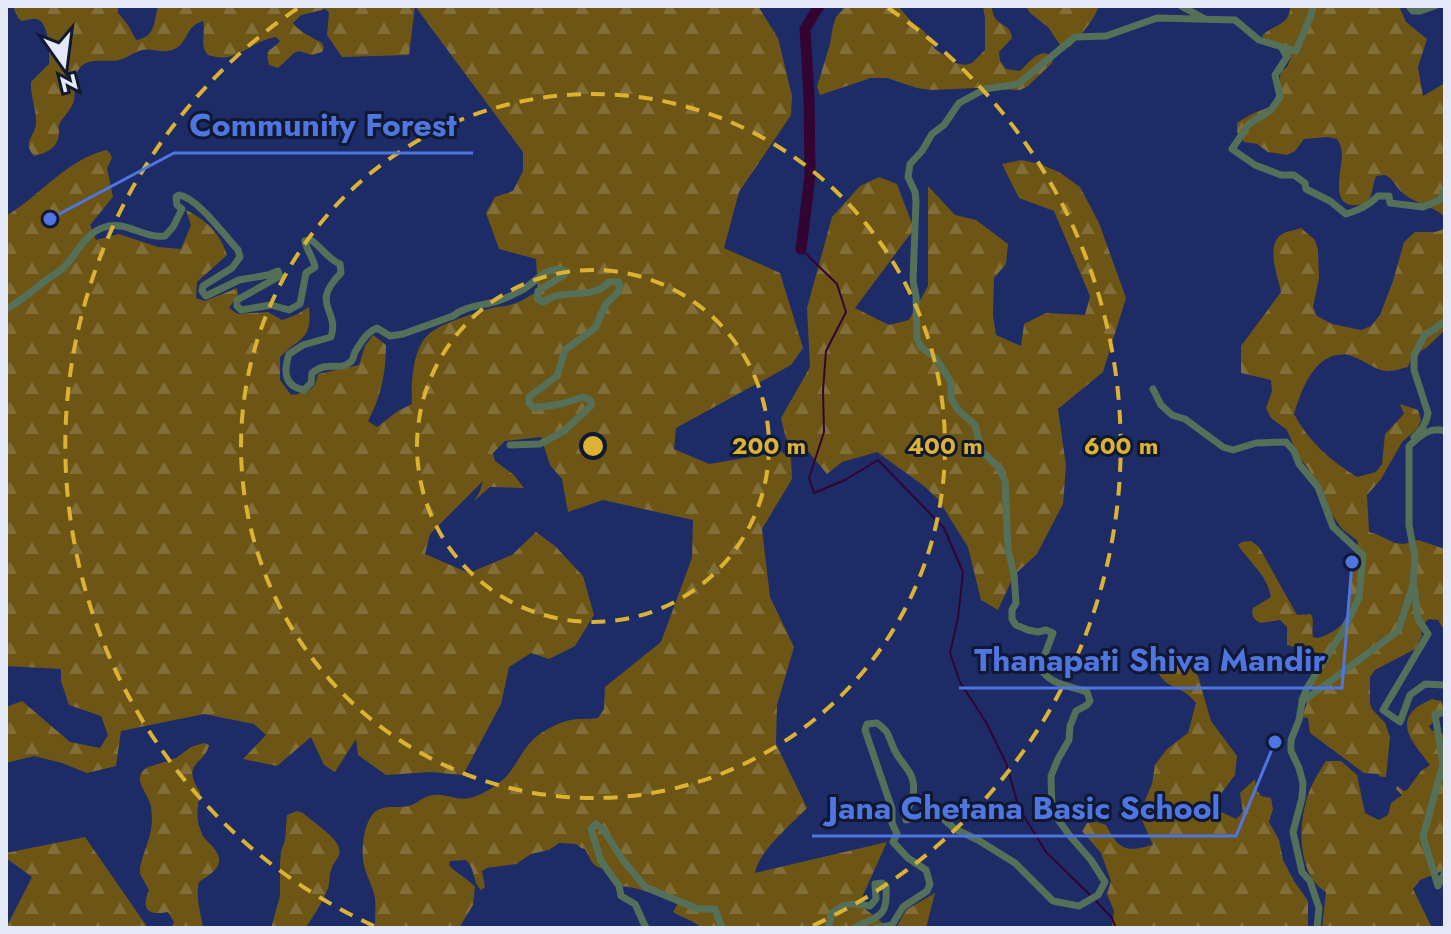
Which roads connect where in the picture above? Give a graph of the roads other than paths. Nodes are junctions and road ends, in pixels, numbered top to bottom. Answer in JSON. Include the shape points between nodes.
{"nodes":[{"id":1,"x":1181,"y":6,"type":"edge"},
{"id":2,"x":1313,"y":6,"type":"edge"},
{"id":3,"x":1409,"y":6,"type":"edge"},
{"id":4,"x":1435,"y":6,"type":"edge"},
{"id":5,"x":1207,"y":20,"type":"junction"},
{"id":6,"x":1282,"y":48,"type":"junction"},
{"id":7,"x":1445,"y":189,"type":"edge"},
{"id":8,"x":6,"y":309,"type":"edge"},
{"id":9,"x":1445,"y":321,"type":"edge"},
{"id":10,"x":1153,"y":389,"type":"dead end"},
{"id":11,"x":1445,"y":431,"type":"edge"},
{"id":12,"x":510,"y":445,"type":"dead end"},
{"id":13,"x":1409,"y":453,"type":"junction"},
{"id":14,"x":1413,"y":585,"type":"junction"},
{"id":15,"x":1445,"y":685,"type":"edge"},
{"id":16,"x":1302,"y":702,"type":"junction"},
{"id":17,"x":1445,"y":712,"type":"edge"},
{"id":18,"x":1445,"y":872,"type":"edge"},
{"id":19,"x":646,"y":928,"type":"edge"},
{"id":20,"x":722,"y":928,"type":"edge"},
{"id":21,"x":829,"y":928,"type":"edge"},
{"id":22,"x":854,"y":928,"type":"edge"},
{"id":23,"x":876,"y":928,"type":"edge"},
{"id":24,"x":1317,"y":928,"type":"edge"}],
"edges":[{"from":1,"to":5,"type":"street"},
{"from":2,"to":6,"type":"street","via":[[1296,51]]},
{"from":3,"to":4,"type":"street","via":[[1413,11]]},
{"from":5,"to":6,"type":"street","via":[[1235,20],[1259,40]]},
{"from":5,"to":23,"type":"street","via":[[1157,18],[1106,36],[1075,37],[1018,84],[985,89],[959,103],[910,164],[908,177],[916,201],[917,339],[951,382],[951,398],[975,425],[982,451],[1005,481],[1016,603],[1012,619],[1028,630],[1053,633],[1040,667],[1045,677],[1089,697],[1073,717],[1069,740],[1051,776],[1052,811],[1105,882],[1098,895],[1079,906],[1053,901],[1015,863],[940,816],[906,820],[913,797],[910,771],[894,751],[888,732],[877,723],[867,724],[892,809],[897,834],[893,842],[926,870],[930,884],[903,907],[892,925]]},
{"from":6,"to":7,"type":"street","via":[[1287,57],[1275,75],[1280,97],[1249,124],[1232,149],[1255,165],[1294,175],[1346,214],[1378,196],[1423,207],[1440,200]]},
{"from":8,"to":12,"type":"street","via":[[65,267],[90,233],[116,224],[165,236],[182,209],[176,202],[179,195],[205,214],[240,257],[203,286],[206,296],[239,280],[278,271],[280,276],[237,300],[237,306],[289,310],[300,304],[306,273],[315,267],[305,241],[319,245],[340,264],[341,273],[324,299],[331,337],[289,354],[284,368],[298,389],[311,383],[319,367],[349,363],[370,331],[403,334],[521,291],[546,271],[565,271],[538,291],[543,302],[619,282],[595,328],[565,350],[557,376],[529,397],[534,408],[583,397],[592,405],[540,444]]},
{"from":9,"to":13,"type":"street","via":[[1425,334],[1414,356],[1428,413]]},
{"from":10,"to":16,"type":"street","via":[[1172,415],[1223,447],[1286,442],[1318,487],[1333,527],[1363,555],[1359,598]]},
{"from":11,"to":13,"type":"street","via":[[1425,432],[1409,446]]},
{"from":13,"to":14,"type":"street"},
{"from":14,"to":15,"type":"street","via":[[1418,619],[1428,634],[1383,710],[1400,722],[1410,695],[1425,684]]},
{"from":14,"to":16,"type":"street","via":[[1398,631]]},
{"from":16,"to":24,"type":"street","via":[[1291,740],[1303,783],[1293,832],[1302,872],[1319,908]]},
{"from":17,"to":18,"type":"street","via":[[1435,714],[1443,764],[1423,837],[1438,886]]},
{"from":19,"to":20,"type":"street","via":[[635,904],[621,896],[601,861],[591,829],[596,824],[645,887],[698,909],[715,909]]},
{"from":21,"to":22,"type":"street","via":[[831,914],[841,905],[870,906],[876,899],[875,884],[882,883],[887,903],[882,914]]}]}
